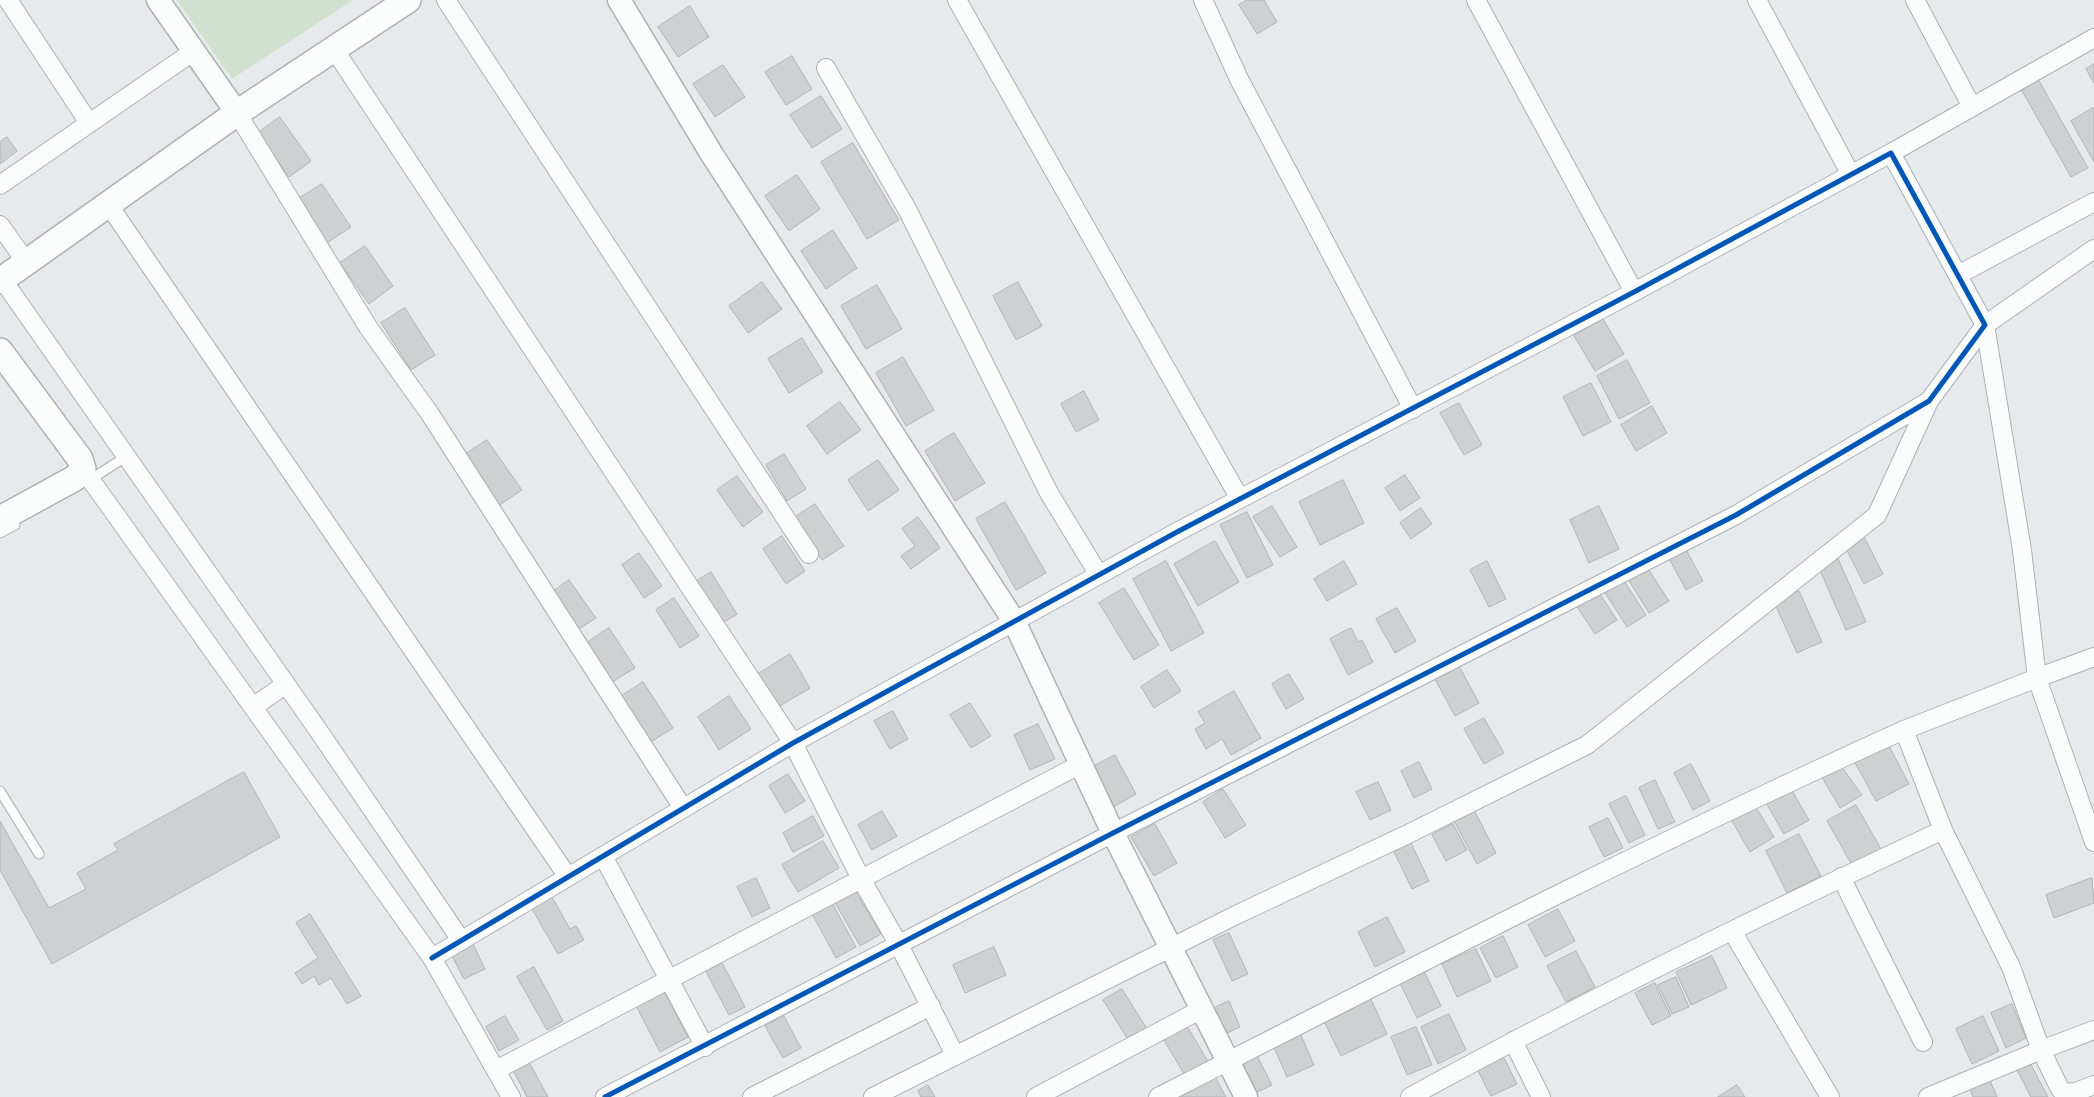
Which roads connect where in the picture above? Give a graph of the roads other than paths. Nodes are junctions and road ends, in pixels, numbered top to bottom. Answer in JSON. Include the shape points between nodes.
{"nodes":[{"id":1,"x":8,"y":0,"type":"edge"},
{"id":2,"x":158,"y":0,"type":"edge"},
{"id":3,"x":408,"y":0,"type":"edge"},
{"id":4,"x":446,"y":0,"type":"edge"},
{"id":5,"x":619,"y":0,"type":"edge"},
{"id":6,"x":957,"y":0,"type":"edge"},
{"id":7,"x":1203,"y":0,"type":"edge"},
{"id":8,"x":1476,"y":0,"type":"edge"},
{"id":9,"x":1757,"y":0,"type":"edge"},
{"id":10,"x":1915,"y":0,"type":"edge"},
{"id":11,"x":2094,"y":38,"type":"edge"},
{"id":12,"x":334,"y":49,"type":"junction"},
{"id":13,"x":194,"y":51,"type":"junction"},
{"id":14,"x":826,"y":68,"type":"dead end"},
{"id":15,"x":1972,"y":107,"type":"junction"},
{"id":16,"x":237,"y":113,"type":"junction"},
{"id":17,"x":90,"y":124,"type":"junction"},
{"id":18,"x":1891,"y":153,"type":"junction"},
{"id":19,"x":1851,"y":175,"type":"junction"},
{"id":20,"x":0,"y":185,"type":"edge"},
{"id":21,"x":2094,"y":202,"type":"edge"},
{"id":22,"x":108,"y":204,"type":"junction"},
{"id":23,"x":0,"y":226,"type":"edge"},
{"id":24,"x":2094,"y":249,"type":"edge"},
{"id":25,"x":26,"y":262,"type":"junction"},
{"id":26,"x":1958,"y":275,"type":"junction"},
{"id":27,"x":1,"y":280,"type":"edge"},
{"id":28,"x":1634,"y":292,"type":"junction"},
{"id":29,"x":1985,"y":325,"type":"junction"},
{"id":30,"x":0,"y":351,"type":"edge"},
{"id":31,"x":1929,"y":401,"type":"junction"},
{"id":32,"x":1413,"y":409,"type":"junction"},
{"id":33,"x":127,"y":456,"type":"junction"},
{"id":34,"x":86,"y":475,"type":"junction"},
{"id":35,"x":66,"y":495,"type":"dead end"},
{"id":36,"x":1240,"y":499,"type":"junction"},
{"id":37,"x":0,"y":519,"type":"edge"},
{"id":38,"x":25,"y":519,"type":"dead end"},
{"id":39,"x":0,"y":534,"type":"edge"},
{"id":40,"x":809,"y":554,"type":"dead end"},
{"id":41,"x":1099,"y":575,"type":"junction"},
{"id":42,"x":1014,"y":621,"type":"junction"},
{"id":43,"x":2094,"y":657,"type":"edge"},
{"id":44,"x":2037,"y":678,"type":"junction"},
{"id":45,"x":286,"y":684,"type":"junction"},
{"id":46,"x":253,"y":707,"type":"junction"},
{"id":47,"x":1904,"y":730,"type":"junction"},
{"id":48,"x":793,"y":743,"type":"junction"},
{"id":49,"x":1080,"y":764,"type":"junction"},
{"id":50,"x":0,"y":791,"type":"edge"},
{"id":51,"x":683,"y":808,"type":"junction"},
{"id":52,"x":1943,"y":830,"type":"junction"},
{"id":53,"x":1113,"y":833,"type":"junction"},
{"id":54,"x":2094,"y":842,"type":"edge"},
{"id":55,"x":39,"y":854,"type":"dead end"},
{"id":56,"x":603,"y":856,"type":"junction"},
{"id":57,"x":568,"y":877,"type":"junction"},
{"id":58,"x":860,"y":877,"type":"junction"},
{"id":59,"x":1841,"y":877,"type":"junction"},
{"id":60,"x":1732,"y":931,"type":"junction"},
{"id":61,"x":461,"y":940,"type":"junction"},
{"id":62,"x":899,"y":945,"type":"junction"},
{"id":63,"x":1171,"y":947,"type":"junction"},
{"id":64,"x":432,"y":958,"type":"junction"},
{"id":65,"x":670,"y":979,"type":"junction"},
{"id":66,"x":931,"y":1006,"type":"junction"},
{"id":67,"x":1202,"y":1010,"type":"junction"},
{"id":68,"x":2094,"y":1030,"type":"edge"},
{"id":69,"x":1513,"y":1041,"type":"junction"},
{"id":70,"x":1923,"y":1042,"type":"dead end"},
{"id":71,"x":704,"y":1047,"type":"junction"},
{"id":72,"x":2041,"y":1050,"type":"junction"},
{"id":73,"x":955,"y":1054,"type":"junction"},
{"id":74,"x":1227,"y":1061,"type":"junction"},
{"id":75,"x":496,"y":1070,"type":"junction"},
{"id":76,"x":2094,"y":1085,"type":"edge"},
{"id":77,"x":1823,"y":1095,"type":"edge"},
{"id":78,"x":511,"y":1097,"type":"edge"},
{"id":79,"x":605,"y":1097,"type":"edge"},
{"id":80,"x":752,"y":1097,"type":"edge"},
{"id":81,"x":873,"y":1097,"type":"edge"},
{"id":82,"x":1036,"y":1097,"type":"edge"},
{"id":83,"x":1158,"y":1097,"type":"edge"},
{"id":84,"x":1246,"y":1097,"type":"edge"},
{"id":85,"x":1410,"y":1097,"type":"edge"},
{"id":86,"x":1541,"y":1097,"type":"edge"},
{"id":87,"x":1928,"y":1097,"type":"edge"}],
"edges":[{"from":1,"to":17,"type":"street"},
{"from":2,"to":13,"type":"street"},
{"from":3,"to":12,"type":"main road"},
{"from":4,"to":40,"type":"street"},
{"from":5,"to":42,"type":"street","via":[[711,153]]},
{"from":6,"to":36,"type":"street"},
{"from":7,"to":32,"type":"street","via":[[1239,79]]},
{"from":8,"to":28,"type":"street"},
{"from":9,"to":19,"type":"street"},
{"from":10,"to":15,"type":"street"},
{"from":11,"to":15,"type":"street"},
{"from":12,"to":16,"type":"main road"},
{"from":12,"to":48,"type":"street"},
{"from":13,"to":16,"type":"street"},
{"from":13,"to":17,"type":"street"},
{"from":14,"to":41,"type":"street","via":[[907,209],[1049,493]]},
{"from":15,"to":18,"type":"street"},
{"from":16,"to":22,"type":"main road"},
{"from":16,"to":51,"type":"street","via":[[368,327],[435,422]]},
{"from":17,"to":20,"type":"street"},
{"from":18,"to":19,"type":"street"},
{"from":18,"to":26,"type":"street"},
{"from":19,"to":28,"type":"street"},
{"from":21,"to":26,"type":"street"},
{"from":22,"to":25,"type":"main road"},
{"from":22,"to":57,"type":"street"},
{"from":23,"to":25,"type":"street"},
{"from":24,"to":29,"type":"street"},
{"from":25,"to":27,"type":"main road"},
{"from":26,"to":29,"type":"street"},
{"from":27,"to":33,"type":"street"},
{"from":28,"to":32,"type":"street"},
{"from":29,"to":31,"type":"street"},
{"from":29,"to":44,"type":"street","via":[[2022,550]]},
{"from":30,"to":34,"type":"main road","via":[[80,459]]},
{"from":31,"to":53,"type":"street","via":[[1736,515]]},
{"from":31,"to":63,"type":"street","via":[[1877,516],[1587,745]]},
{"from":32,"to":36,"type":"street"},
{"from":33,"to":34,"type":"lane"},
{"from":33,"to":45,"type":"street"},
{"from":34,"to":35,"type":"lane"},
{"from":34,"to":37,"type":"main road","via":[[74,478]]},
{"from":34,"to":46,"type":"street"},
{"from":36,"to":41,"type":"street"},
{"from":38,"to":39,"type":"lane"},
{"from":41,"to":42,"type":"street"},
{"from":42,"to":48,"type":"street"},
{"from":42,"to":49,"type":"street"},
{"from":43,"to":44,"type":"street"},
{"from":44,"to":47,"type":"street"},
{"from":44,"to":54,"type":"street"},
{"from":45,"to":46,"type":"street"},
{"from":45,"to":61,"type":"street"},
{"from":46,"to":64,"type":"street"},
{"from":47,"to":52,"type":"street"},
{"from":47,"to":74,"type":"street","via":[[1767,792]]},
{"from":48,"to":51,"type":"street"},
{"from":48,"to":58,"type":"street"},
{"from":49,"to":53,"type":"street"},
{"from":49,"to":58,"type":"street"},
{"from":50,"to":55,"type":"lane"},
{"from":51,"to":56,"type":"street"},
{"from":52,"to":59,"type":"street"},
{"from":52,"to":72,"type":"street","via":[[2011,967]]},
{"from":53,"to":62,"type":"street"},
{"from":53,"to":63,"type":"street"},
{"from":56,"to":57,"type":"street"},
{"from":56,"to":65,"type":"street"},
{"from":57,"to":61,"type":"street"},
{"from":58,"to":62,"type":"street"},
{"from":58,"to":65,"type":"street"},
{"from":59,"to":60,"type":"street"},
{"from":59,"to":70,"type":"street"},
{"from":60,"to":69,"type":"street"},
{"from":60,"to":77,"type":"street"},
{"from":61,"to":64,"type":"street"},
{"from":62,"to":66,"type":"street"},
{"from":62,"to":71,"type":"street"},
{"from":63,"to":67,"type":"street"},
{"from":63,"to":73,"type":"street"},
{"from":64,"to":75,"type":"street"},
{"from":65,"to":71,"type":"street"},
{"from":65,"to":75,"type":"street"},
{"from":66,"to":73,"type":"street"},
{"from":66,"to":80,"type":"street"},
{"from":67,"to":74,"type":"street"},
{"from":67,"to":82,"type":"street"},
{"from":68,"to":72,"type":"street"},
{"from":69,"to":85,"type":"street"},
{"from":69,"to":86,"type":"street"},
{"from":71,"to":79,"type":"street"},
{"from":72,"to":76,"type":"street","via":[[2064,1093]]},
{"from":72,"to":87,"type":"street"},
{"from":73,"to":81,"type":"street"},
{"from":74,"to":83,"type":"street"},
{"from":74,"to":84,"type":"street"},
{"from":75,"to":78,"type":"street"}]}
